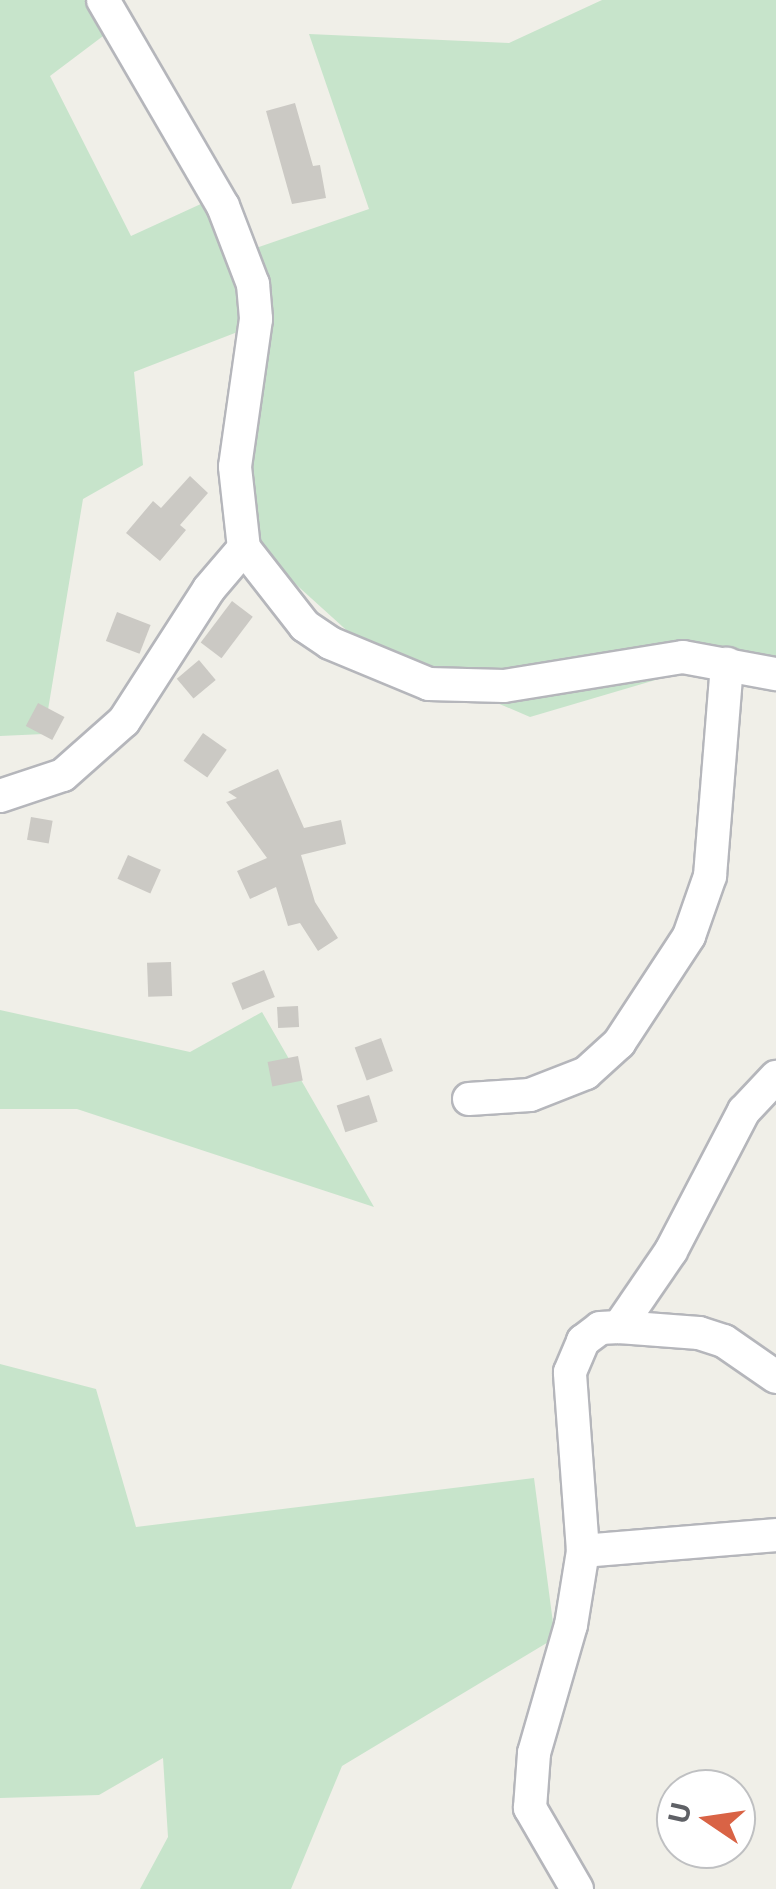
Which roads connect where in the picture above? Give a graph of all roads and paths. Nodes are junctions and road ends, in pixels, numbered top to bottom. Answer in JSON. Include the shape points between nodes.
{"nodes":[{"id":1,"x":103,"y":0,"type":"edge"},
{"id":2,"x":244,"y":548,"type":"junction"},
{"id":3,"x":727,"y":664,"type":"junction"},
{"id":4,"x":776,"y":674,"type":"edge"},
{"id":5,"x":0,"y":796,"type":"edge"},
{"id":6,"x":776,"y":1077,"type":"edge"},
{"id":7,"x":469,"y":1099,"type":"dead end"},
{"id":8,"x":619,"y":1326,"type":"junction"},
{"id":9,"x":776,"y":1377,"type":"edge"},
{"id":10,"x":776,"y":1535,"type":"edge"},
{"id":11,"x":583,"y":1550,"type":"junction"},
{"id":12,"x":577,"y":1889,"type":"edge"}],
"edges":[{"from":1,"to":2,"type":"street","via":[[223,206],[253,284],[256,319],[235,467]]},
{"from":2,"to":3,"type":"street","via":[[305,626],[429,684],[504,686],[683,657]]},
{"from":2,"to":5,"type":"street","via":[[209,589],[124,721],[63,775]]},
{"from":3,"to":4,"type":"street"},
{"from":3,"to":7,"type":"street","via":[[710,876],[689,936],[619,1043],[586,1073],[530,1094]]},
{"from":6,"to":8,"type":"street","via":[[744,1112],[671,1251]]},
{"from":8,"to":9,"type":"street","via":[[712,1336]]},
{"from":8,"to":11,"type":"street","via":[[600,1328],[583,1340],[570,1372]]},
{"from":10,"to":11,"type":"street"},
{"from":11,"to":12,"type":"street","via":[[571,1625],[534,1754],[530,1808]]}]}
